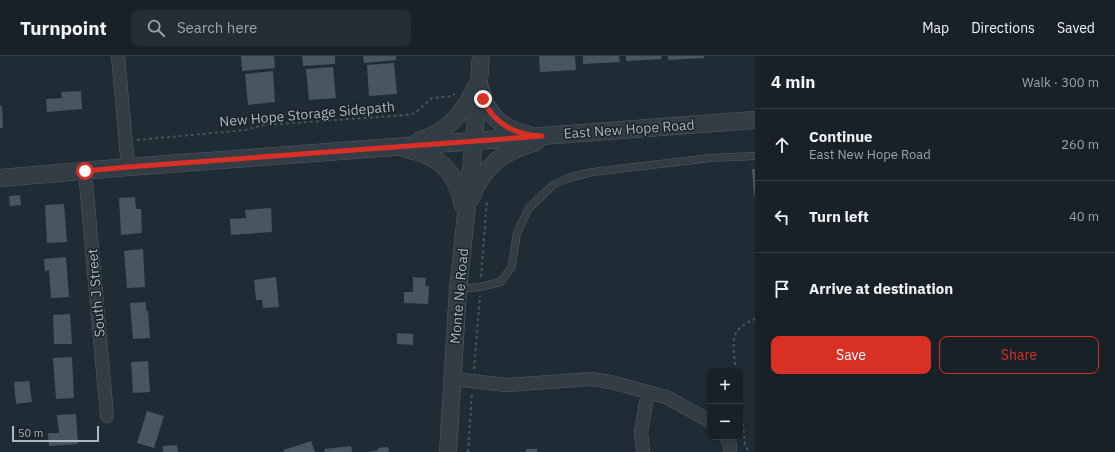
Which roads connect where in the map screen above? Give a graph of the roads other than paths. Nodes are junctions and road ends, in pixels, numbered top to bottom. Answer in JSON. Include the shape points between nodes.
{"nodes":[{"id":1,"x":118,"y":56,"type":"edge"},
{"id":2,"x":481,"y":56,"type":"edge"},
{"id":3,"x":480,"y":75,"type":"junction"},
{"id":4,"x":755,"y":120,"type":"edge"},
{"id":5,"x":579,"y":133,"type":"junction"},
{"id":6,"x":542,"y":136,"type":"junction"},
{"id":7,"x":474,"y":141,"type":"junction"},
{"id":8,"x":390,"y":147,"type":"junction"},
{"id":9,"x":755,"y":156,"type":"edge"},
{"id":10,"x":128,"y":167,"type":"junction"},
{"id":11,"x":85,"y":171,"type":"junction"},
{"id":12,"x":0,"y":178,"type":"edge"},
{"id":13,"x":465,"y":227,"type":"junction"},
{"id":14,"x":458,"y":289,"type":"junction"},
{"id":15,"x":453,"y":378,"type":"junction"},
{"id":16,"x":648,"y":392,"type":"junction"},
{"id":17,"x":107,"y":416,"type":"dead end"},
{"id":18,"x":707,"y":419,"type":"edge"},
{"id":19,"x":728,"y":440,"type":"edge"},
{"id":20,"x":448,"y":452,"type":"edge"},
{"id":21,"x":643,"y":452,"type":"edge"},
{"id":22,"x":730,"y":452,"type":"edge"}],
"edges":[{"from":1,"to":10,"type":"street"},
{"from":2,"to":3,"type":"street"},
{"from":3,"to":6,"type":"street","via":[[483,99],[488,110],[499,122],[512,130]]},
{"from":3,"to":7,"type":"street","name":"Monte Ne Road"},
{"from":3,"to":8,"type":"street","via":[[468,102],[448,125],[422,140]]},
{"from":4,"to":5,"type":"street","name":"East New Hope Road"},
{"from":5,"to":6,"type":"street","name":"East New Hope Road"},
{"from":5,"to":13,"type":"street","via":[[526,145],[497,160],[484,174],[473,193]]},
{"from":6,"to":7,"type":"street","name":"East New Hope Road"},
{"from":7,"to":8,"type":"street","name":"East New Hope Road"},
{"from":7,"to":13,"type":"street","name":"Monte Ne Road"},
{"from":8,"to":10,"type":"street","name":"East New Hope Road"},
{"from":8,"to":13,"type":"street","via":[[428,156],[447,169],[460,194]]},
{"from":9,"to":14,"type":"lane","via":[[710,158],[593,172],[568,178],[553,186],[530,208],[517,233],[512,266],[501,282]]},
{"from":10,"to":11,"type":"street","name":"East New Hope Road"},
{"from":11,"to":12,"type":"street","name":"East New Hope Road"},
{"from":11,"to":17,"type":"street","name":"South J Street"},
{"from":13,"to":14,"type":"street","name":"Monte Ne Road"},
{"from":14,"to":15,"type":"street","name":"Monte Ne Road"},
{"from":15,"to":16,"type":"street","via":[[507,385],[591,379]]},
{"from":15,"to":20,"type":"street","name":"Monte Ne Road"},
{"from":16,"to":18,"type":"street","via":[[666,396]]},
{"from":16,"to":21,"type":"street","via":[[641,432]]},
{"from":19,"to":22,"type":"street"}]}
